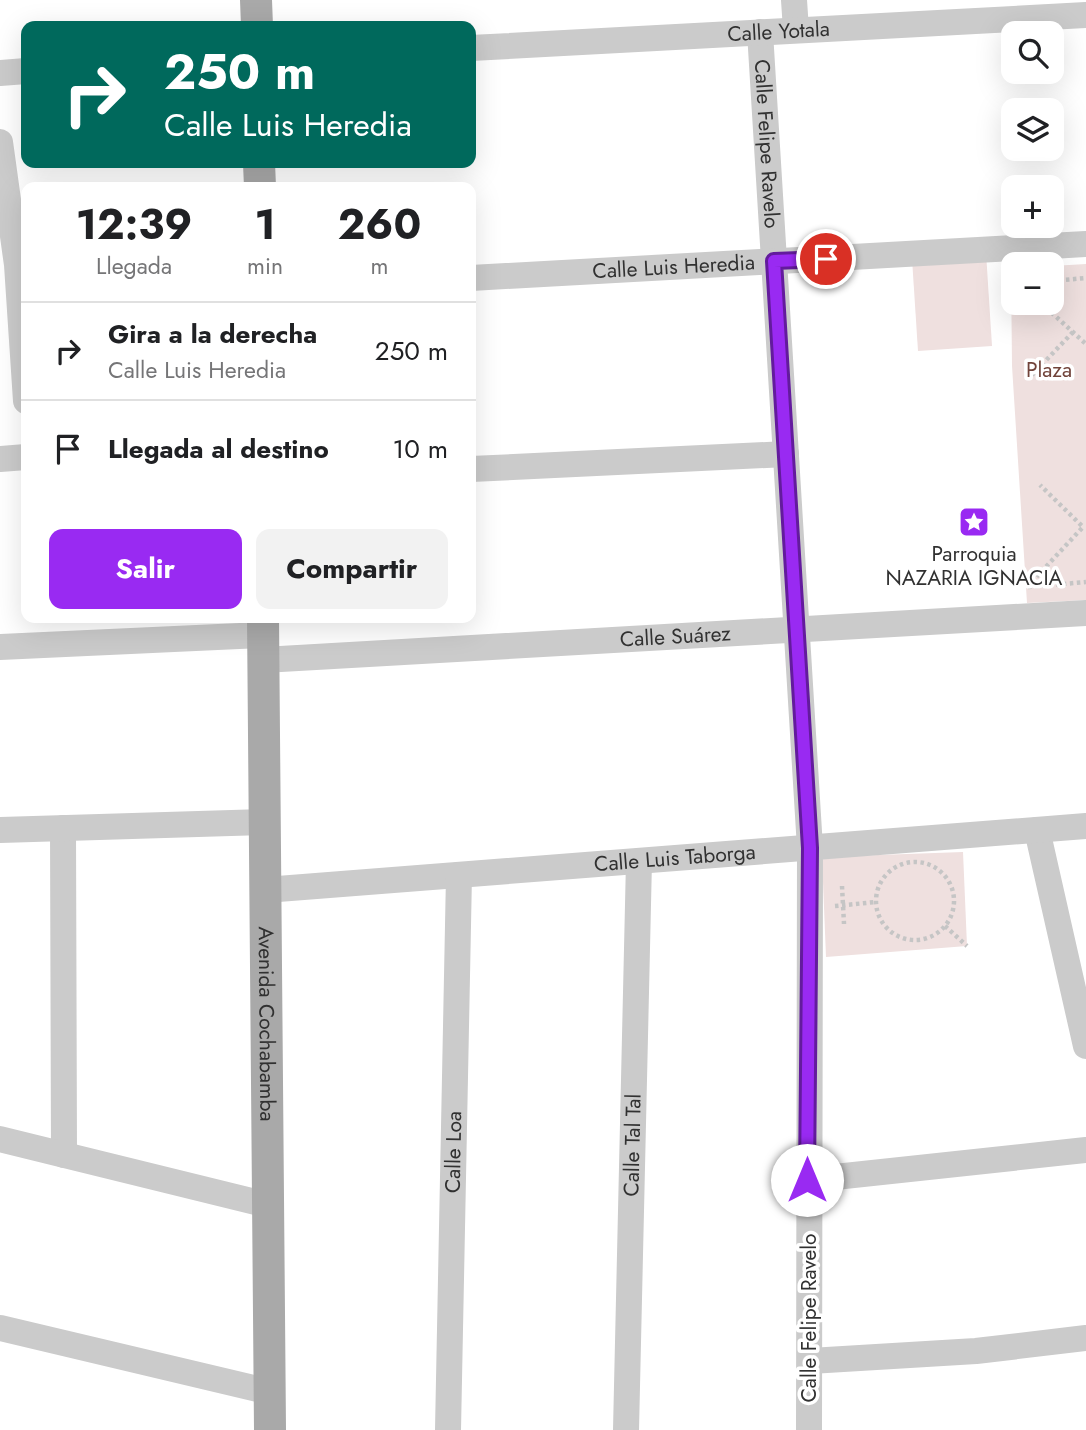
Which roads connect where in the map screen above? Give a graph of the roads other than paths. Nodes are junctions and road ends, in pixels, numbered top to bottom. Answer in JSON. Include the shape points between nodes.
{"nodes":[{"id":1,"x":256,"y":0,"type":"edge"},
{"id":2,"x":794,"y":0,"type":"edge"},
{"id":3,"x":1086,"y":15,"type":"edge"},
{"id":4,"x":257,"y":21,"type":"edge"},
{"id":5,"x":796,"y":30,"type":"junction"},
{"id":6,"x":760,"y":32,"type":"junction"},
{"id":7,"x":476,"y":48,"type":"edge"},
{"id":8,"x":21,"y":71,"type":"edge"},
{"id":9,"x":0,"y":73,"type":"edge"},
{"id":10,"x":0,"y":142,"type":"edge"},
{"id":11,"x":1086,"y":244,"type":"edge"},
{"id":12,"x":21,"y":259,"type":"edge"},
{"id":13,"x":774,"y":261,"type":"junction"},
{"id":14,"x":476,"y":278,"type":"edge"},
{"id":15,"x":786,"y":454,"type":"junction"},
{"id":16,"x":21,"y":457,"type":"edge"},
{"id":17,"x":0,"y":459,"type":"edge"},
{"id":18,"x":476,"y":469,"type":"edge"},
{"id":19,"x":1086,"y":613,"type":"edge"},
{"id":20,"x":796,"y":630,"type":"junction"},
{"id":21,"x":263,"y":638,"type":"edge"},
{"id":22,"x":0,"y":647,"type":"edge"},
{"id":23,"x":265,"y":822,"type":"junction"},
{"id":24,"x":1086,"y":826,"type":"edge"},
{"id":25,"x":63,"y":828,"type":"junction"},
{"id":26,"x":0,"y":830,"type":"edge"},
{"id":27,"x":1037,"y":830,"type":"junction"},
{"id":28,"x":810,"y":848,"type":"junction"},
{"id":29,"x":639,"y":861,"type":"junction"},
{"id":30,"x":459,"y":875,"type":"junction"},
{"id":31,"x":265,"y":890,"type":"junction"},
{"id":32,"x":1086,"y":1046,"type":"edge"},
{"id":33,"x":0,"y":1139,"type":"edge"},
{"id":34,"x":1086,"y":1150,"type":"edge"},
{"id":35,"x":64,"y":1155,"type":"junction"},
{"id":36,"x":807,"y":1180,"type":"junction"},
{"id":37,"x":268,"y":1205,"type":"junction"},
{"id":38,"x":0,"y":1328,"type":"edge"},
{"id":39,"x":1086,"y":1338,"type":"edge"},
{"id":40,"x":810,"y":1360,"type":"junction"},
{"id":41,"x":270,"y":1392,"type":"junction"},
{"id":42,"x":270,"y":1430,"type":"edge"},
{"id":43,"x":448,"y":1430,"type":"edge"},
{"id":44,"x":626,"y":1430,"type":"edge"},
{"id":45,"x":809,"y":1430,"type":"edge"}],
"edges":[{"from":1,"to":4,"type":"main road"},
{"from":2,"to":5,"type":"street"},
{"from":3,"to":5,"type":"street","name":"Calle Yotala"},
{"from":5,"to":6,"type":"street","name":"Calle Yotala"},
{"from":6,"to":7,"type":"street","name":"Calle Yotala"},
{"from":6,"to":13,"type":"street","name":"Calle Felipe Ravelo"},
{"from":8,"to":9,"type":"street"},
{"from":10,"to":12,"type":"street"},
{"from":11,"to":13,"type":"street","name":"Calle Luis Heredia"},
{"from":13,"to":14,"type":"street","name":"Calle Luis Heredia"},
{"from":13,"to":15,"type":"street","name":"Calle Felipe Ravelo"},
{"from":15,"to":18,"type":"street"},
{"from":15,"to":20,"type":"street","name":"Calle Felipe Ravelo"},
{"from":16,"to":17,"type":"street"},
{"from":19,"to":20,"type":"street","name":"Calle Suárez"},
{"from":20,"to":21,"type":"street","name":"Calle Suárez"},
{"from":20,"to":28,"type":"street","name":"Calle Felipe Ravelo"},
{"from":21,"to":22,"type":"street","name":"Calle Suárez"},
{"from":21,"to":23,"type":"main road","name":"Avenida Cochabamba"},
{"from":23,"to":25,"type":"street"},
{"from":23,"to":31,"type":"main road","name":"Avenida Cochabamba"},
{"from":24,"to":27,"type":"street","name":"Calle Luis Taborga"},
{"from":25,"to":26,"type":"street"},
{"from":25,"to":35,"type":"street"},
{"from":27,"to":28,"type":"street","name":"Calle Luis Taborga"},
{"from":27,"to":32,"type":"street"},
{"from":28,"to":29,"type":"street","name":"Calle Luis Taborga"},
{"from":28,"to":36,"type":"street","name":"Calle Felipe Ravelo"},
{"from":29,"to":30,"type":"street","name":"Calle Luis Taborga"},
{"from":29,"to":44,"type":"street","name":"Calle Tal Tal"},
{"from":30,"to":31,"type":"street","name":"Calle Luis Taborga"},
{"from":30,"to":43,"type":"street","name":"Calle Loa"},
{"from":31,"to":37,"type":"main road","name":"Avenida Cochabamba"},
{"from":33,"to":35,"type":"street"},
{"from":34,"to":36,"type":"street"},
{"from":35,"to":37,"type":"street"},
{"from":36,"to":40,"type":"street","name":"Calle Felipe Ravelo"},
{"from":37,"to":41,"type":"main road","name":"Avenida Cochabamba"},
{"from":38,"to":41,"type":"street"},
{"from":39,"to":40,"type":"street","via":[[976,1351]]},
{"from":40,"to":45,"type":"street","name":"Calle Felipe Ravelo"},
{"from":41,"to":42,"type":"main road","name":"Avenida Cochabamba"}]}
